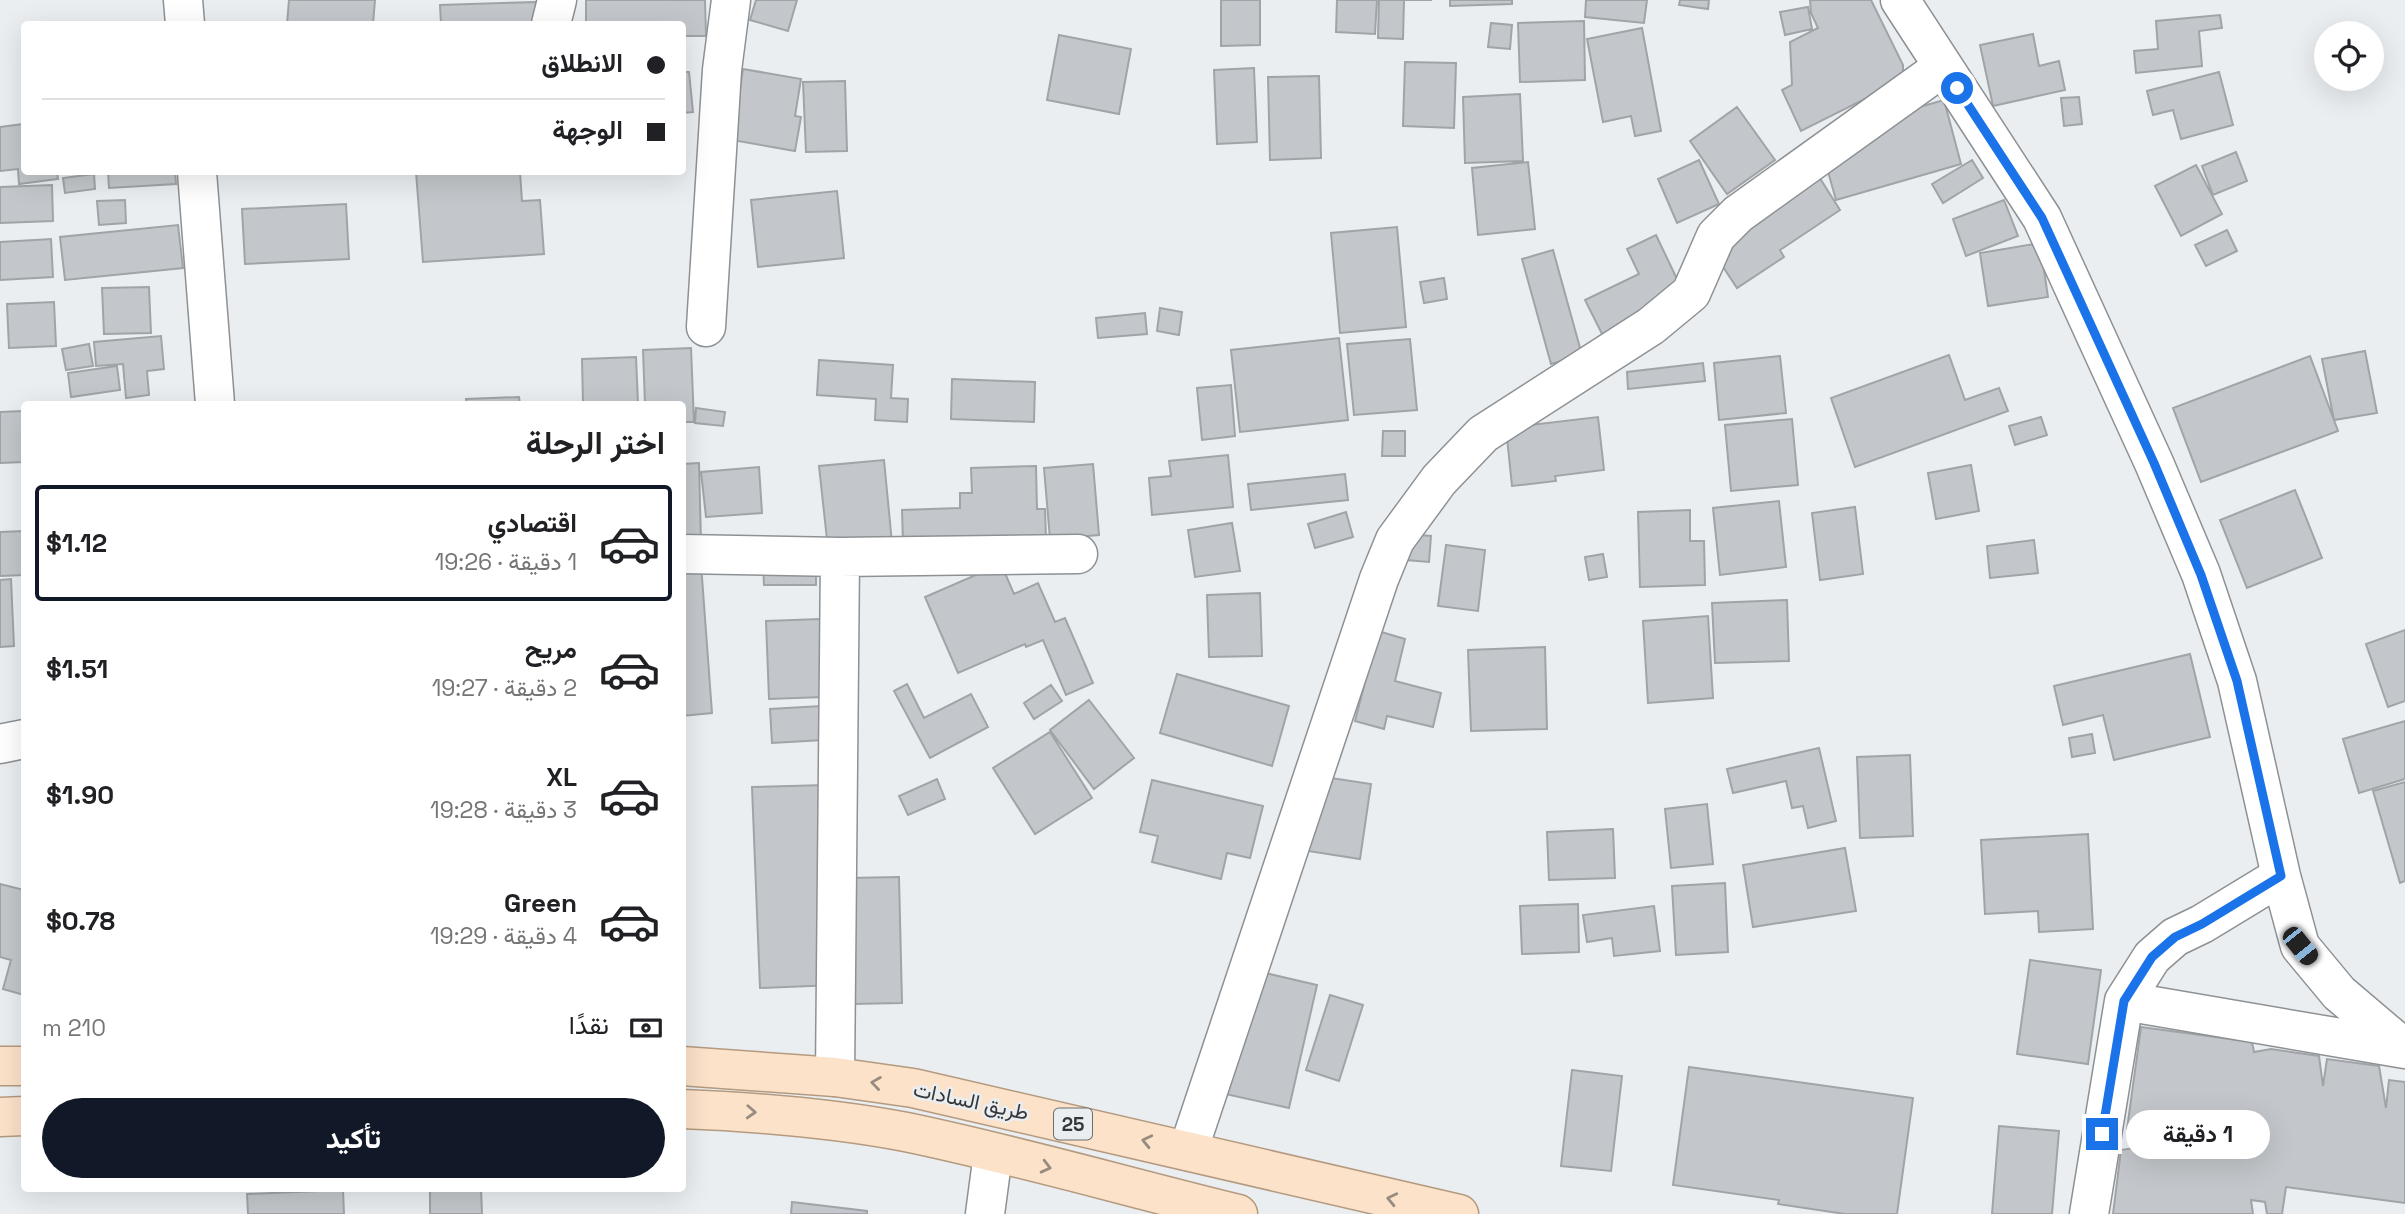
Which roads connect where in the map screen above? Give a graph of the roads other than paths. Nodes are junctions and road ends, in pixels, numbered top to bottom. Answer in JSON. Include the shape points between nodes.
{"nodes":[{"id":1,"x":183,"y":0,"type":"edge"},
{"id":2,"x":557,"y":0,"type":"edge"},
{"id":3,"x":731,"y":0,"type":"edge"},
{"id":4,"x":1900,"y":0,"type":"edge"},
{"id":5,"x":185,"y":21,"type":"edge"},
{"id":6,"x":552,"y":21,"type":"edge"},
{"id":7,"x":1943,"y":66,"type":"junction"},
{"id":8,"x":197,"y":175,"type":"edge"},
{"id":9,"x":706,"y":327,"type":"dead end"},
{"id":10,"x":215,"y":401,"type":"edge"},
{"id":11,"x":686,"y":554,"type":"edge"},
{"id":12,"x":1078,"y":554,"type":"dead end"},
{"id":13,"x":840,"y":558,"type":"junction"},
{"id":14,"x":21,"y":740,"type":"edge"},
{"id":15,"x":0,"y":744,"type":"edge"},
{"id":16,"x":2281,"y":876,"type":"junction"},
{"id":17,"x":2124,"y":1001,"type":"junction"},
{"id":18,"x":2405,"y":1049,"type":"edge"},
{"id":19,"x":0,"y":1066,"type":"edge"},
{"id":20,"x":21,"y":1066,"type":"edge"},
{"id":21,"x":686,"y":1066,"type":"edge"},
{"id":22,"x":835,"y":1077,"type":"junction"},
{"id":23,"x":686,"y":1109,"type":"edge"},
{"id":24,"x":21,"y":1116,"type":"edge"},
{"id":25,"x":0,"y":1117,"type":"edge"},
{"id":26,"x":1188,"y":1151,"type":"junction"},
{"id":27,"x":993,"y":1154,"type":"junction"},
{"id":28,"x":985,"y":1214,"type":"edge"},
{"id":29,"x":1238,"y":1214,"type":"edge"},
{"id":30,"x":1458,"y":1214,"type":"edge"},
{"id":31,"x":2089,"y":1214,"type":"edge"}],
"edges":[{"from":1,"to":5,"type":"street"},
{"from":2,"to":6,"type":"street"},
{"from":3,"to":9,"type":"street","via":[[722,70]]},
{"from":4,"to":7,"type":"street"},
{"from":7,"to":16,"type":"street","via":[[2042,218],[2196,562],[2237,681]]},
{"from":7,"to":26,"type":"street","via":[[1738,214],[1716,236],[1691,293],[1651,326],[1483,434],[1438,480],[1395,540]]},
{"from":8,"to":10,"type":"street"},
{"from":11,"to":13,"type":"street"},
{"from":12,"to":13,"type":"street"},
{"from":13,"to":22,"type":"street"},
{"from":14,"to":15,"type":"street"},
{"from":16,"to":17,"type":"street","via":[[2175,937],[2152,957]]},
{"from":16,"to":18,"type":"street","via":[[2300,946],[2339,993]]},
{"from":17,"to":18,"type":"street"},
{"from":17,"to":31,"type":"street"},
{"from":19,"to":20,"type":"main road"},
{"from":21,"to":22,"type":"main road","name":"طريق السادات","number":"25"},
{"from":26,"to":22,"type":"main road","name":"طريق السادات","number":"25","one_way":true,"via":[[977,1102]]},
{"from":23,"to":27,"type":"main road","number":"25","one_way":true,"via":[[831,1120],[906,1132]]},
{"from":24,"to":25,"type":"main road"},
{"from":30,"to":26,"type":"main road","name":"طريق السادات","number":"25","one_way":true},
{"from":27,"to":28,"type":"street"},
{"from":27,"to":29,"type":"main road","number":"25","one_way":true}]}
